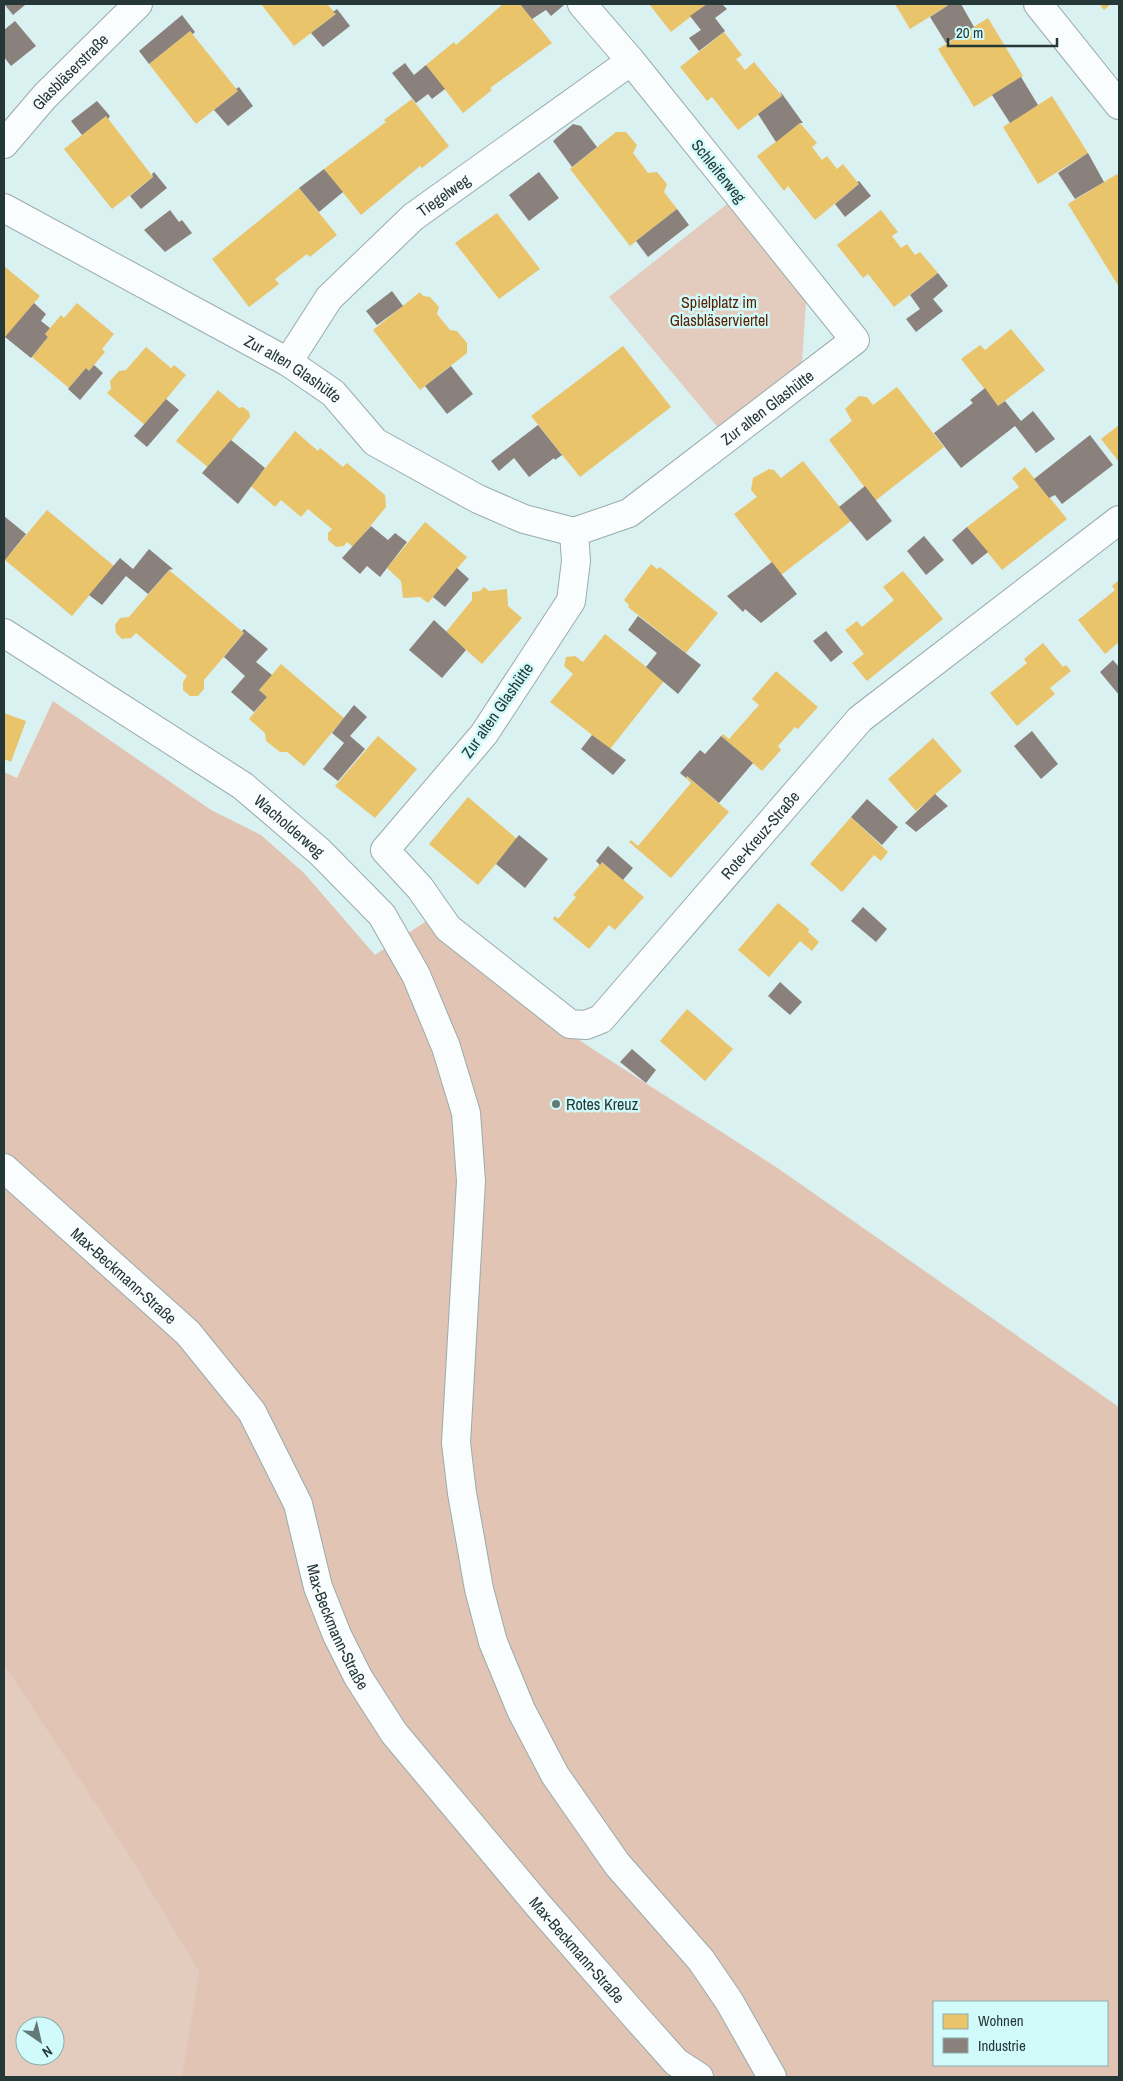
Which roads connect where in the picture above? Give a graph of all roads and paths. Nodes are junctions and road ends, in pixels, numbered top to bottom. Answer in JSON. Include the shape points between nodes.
{"nodes":[{"id":1,"x":138,"y":4,"type":"edge"},
{"id":2,"x":582,"y":4,"type":"edge"},
{"id":3,"x":1038,"y":4,"type":"edge"},
{"id":4,"x":631,"y":61,"type":"junction"},
{"id":5,"x":1119,"y":105,"type":"edge"},
{"id":6,"x":4,"y":144,"type":"edge"},
{"id":7,"x":4,"y":208,"type":"edge"},
{"id":8,"x":855,"y":340,"type":"joint"},
{"id":9,"x":288,"y":362,"type":"junction"},
{"id":10,"x":1119,"y":520,"type":"edge"},
{"id":11,"x":574,"y":532,"type":"junction"},
{"id":12,"x":4,"y":633,"type":"edge"},
{"id":13,"x":420,"y":888,"type":"joint"},
{"id":14,"x":4,"y":1168,"type":"edge"},
{"id":15,"x":698,"y":2077,"type":"edge"},
{"id":16,"x":772,"y":2077,"type":"edge"}],
"edges":[{"from":1,"to":6,"type":"street","name":"Glasbläserstraße","via":[[45,96]]},
{"from":2,"to":4,"type":"street","name":"Schleiferweg"},
{"from":3,"to":5,"type":"street"},
{"from":4,"to":8,"type":"street","name":"Schleiferweg"},
{"from":4,"to":9,"type":"street","name":"Tiegelweg","via":[[413,217],[328,298]]},
{"from":7,"to":9,"type":"street","name":"Zur alten Glashütte"},
{"from":8,"to":11,"type":"street","name":"Zur alten Glashütte","via":[[629,513]]},
{"from":9,"to":11,"type":"street","name":"Zur alten Glashütte","via":[[333,393],[375,442],[478,499],[524,519]]},
{"from":10,"to":13,"type":"street","name":"Rote-Kreuz-Straße","via":[[860,719],[601,1018],[586,1025],[570,1024],[448,928]]},
{"from":11,"to":13,"type":"street","name":"Zur alten Glashütte","via":[[576,560],[571,601],[484,734],[385,850]]},
{"from":12,"to":16,"type":"street","name":"Wacholderweg","via":[[243,786],[320,852],[382,916],[416,975],[446,1047],[466,1114],[471,1181],[456,1443],[479,1589],[493,1642],[521,1710],[574,1805],[617,1864],[701,1960],[729,2001]]},
{"from":14,"to":15,"type":"street","name":"Max-Beckmann-Straße","via":[[188,1333],[252,1412],[298,1504],[318,1587],[337,1635],[358,1677],[394,1733],[635,2016],[676,2062]]}]}
